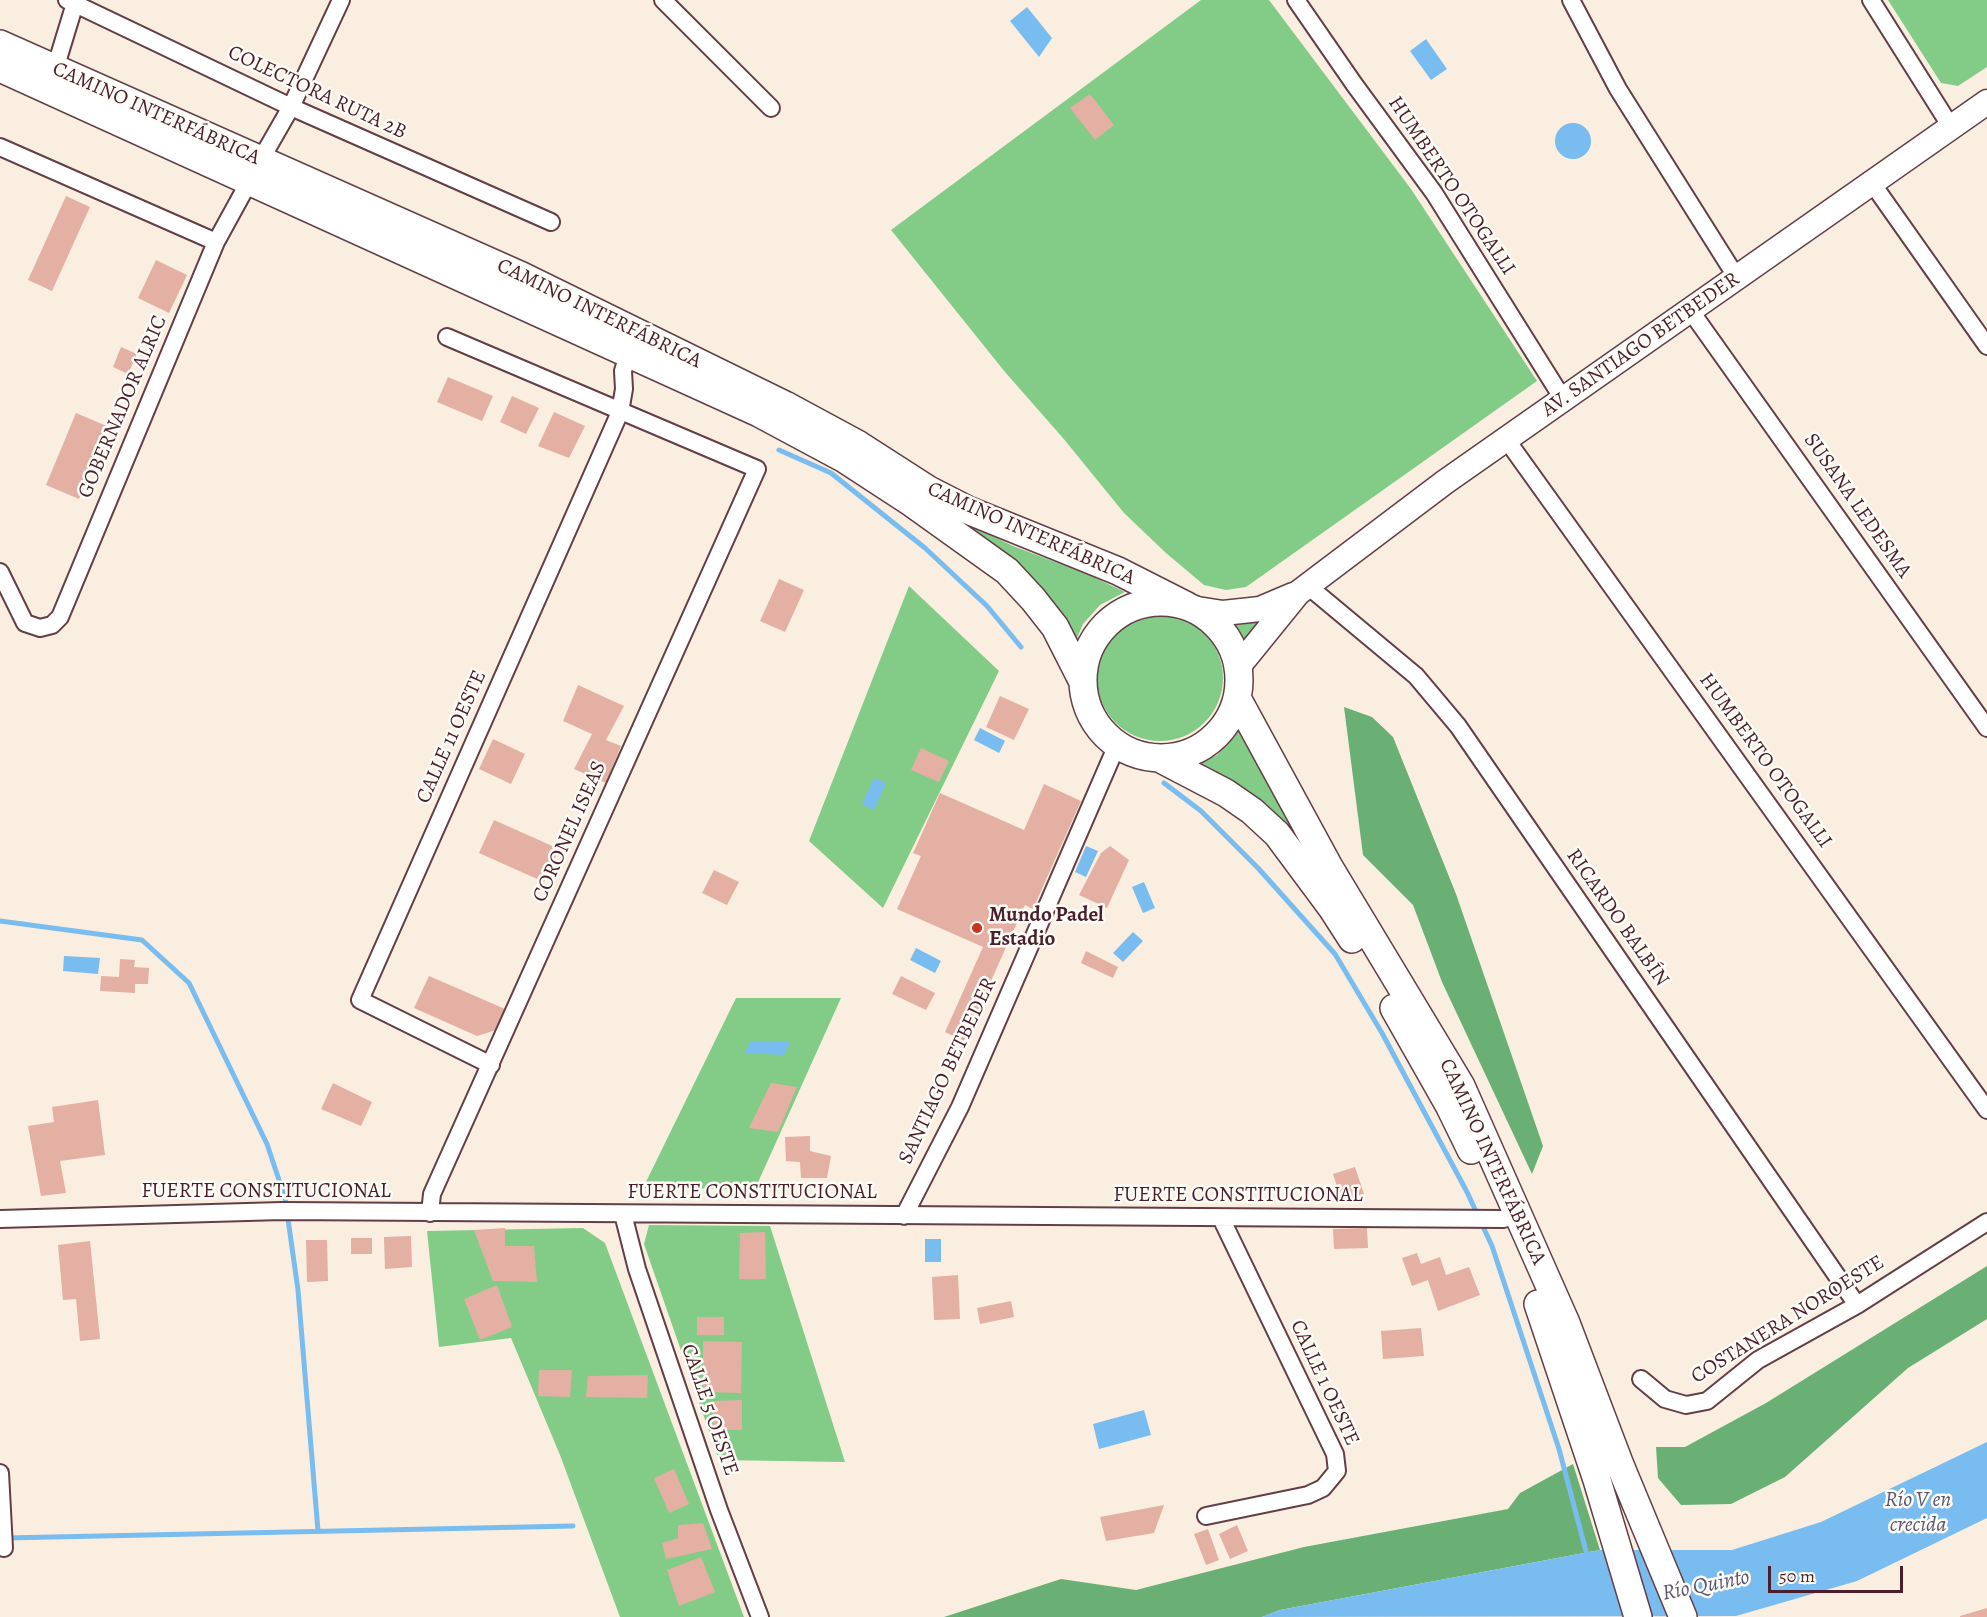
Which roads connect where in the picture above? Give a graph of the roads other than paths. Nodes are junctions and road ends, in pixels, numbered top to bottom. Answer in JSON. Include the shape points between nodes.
{"nodes":[{"id":1,"x":341,"y":0,"type":"edge"},
{"id":2,"x":663,"y":0,"type":"edge"},
{"id":3,"x":1296,"y":0,"type":"edge"},
{"id":4,"x":1571,"y":0,"type":"edge"},
{"id":5,"x":1871,"y":0,"type":"edge"},
{"id":6,"x":72,"y":1,"type":"edge"},
{"id":7,"x":0,"y":44,"type":"edge"},
{"id":8,"x":0,"y":68,"type":"edge"},
{"id":9,"x":55,"y":69,"type":"junction"},
{"id":10,"x":1987,"y":102,"type":"edge"},
{"id":11,"x":291,"y":107,"type":"junction"},
{"id":12,"x":771,"y":108,"type":"dead end"},
{"id":13,"x":1951,"y":127,"type":"junction"},
{"id":14,"x":0,"y":147,"type":"edge"},
{"id":15,"x":255,"y":171,"type":"junction"},
{"id":16,"x":1872,"y":183,"type":"junction"},
{"id":17,"x":550,"y":222,"type":"dead end"},
{"id":18,"x":216,"y":242,"type":"junction"},
{"id":19,"x":1737,"y":278,"type":"junction"},
{"id":20,"x":1690,"y":310,"type":"junction"},
{"id":21,"x":447,"y":337,"type":"dead end"},
{"id":22,"x":1987,"y":346,"type":"edge"},
{"id":23,"x":628,"y":354,"type":"junction"},
{"id":24,"x":1563,"y":399,"type":"junction"},
{"id":25,"x":620,"y":412,"type":"junction"},
{"id":26,"x":1506,"y":439,"type":"junction"},
{"id":27,"x":0,"y":572,"type":"edge"},
{"id":28,"x":1303,"y":590,"type":"junction"},
{"id":29,"x":1189,"y":607,"type":"junction"},
{"id":30,"x":1238,"y":667,"type":"junction"},
{"id":31,"x":1083,"y":682,"type":"junction"},
{"id":32,"x":1237,"y":698,"type":"junction"},
{"id":33,"x":1987,"y":729,"type":"edge"},
{"id":34,"x":1117,"y":745,"type":"junction"},
{"id":35,"x":1160,"y":758,"type":"junction"},
{"id":36,"x":491,"y":1065,"type":"junction"},
{"id":37,"x":1987,"y":1110,"type":"edge"},
{"id":38,"x":430,"y":1214,"type":"junction"},
{"id":39,"x":623,"y":1214,"type":"junction"},
{"id":40,"x":904,"y":1216,"type":"junction"},
{"id":41,"x":1221,"y":1218,"type":"junction"},
{"id":42,"x":0,"y":1219,"type":"edge"},
{"id":43,"x":1504,"y":1219,"type":"junction"},
{"id":44,"x":1987,"y":1222,"type":"edge"},
{"id":45,"x":1857,"y":1305,"type":"junction"},
{"id":46,"x":1641,"y":1379,"type":"dead end"},
{"id":47,"x":0,"y":1473,"type":"edge"},
{"id":48,"x":1206,"y":1516,"type":"dead end"},
{"id":49,"x":4,"y":1548,"type":"dead end"},
{"id":50,"x":760,"y":1617,"type":"edge"},
{"id":51,"x":1638,"y":1617,"type":"edge"},
{"id":52,"x":1683,"y":1617,"type":"edge"}],
"edges":[{"from":1,"to":11,"type":"street","name":"GOBERNADOR ALRIC"},
{"from":2,"to":12,"type":"street"},
{"from":3,"to":24,"type":"street","name":"HUMBERTO OTOGALLI","via":[[1434,193]]},
{"from":4,"to":19,"type":"street","via":[[1618,89]]},
{"from":5,"to":13,"type":"street"},
{"from":6,"to":9,"type":"street"},
{"from":6,"to":11,"type":"street","name":"COLECTORA RUTA 2B"},
{"from":7,"to":9,"type":"main road","name":"CAMINO INTERFÁBRICA"},
{"from":8,"to":15,"type":"main road","name":"CAMINO INTERFÁBRICA"},
{"from":9,"to":15,"type":"main road","name":"CAMINO INTERFÁBRICA"},
{"from":10,"to":13,"type":"main road","name":"AV. SANTIAGO BETBEDER"},
{"from":11,"to":15,"type":"street","name":"GOBERNADOR ALRIC"},
{"from":11,"to":17,"type":"street","name":"COLECTORA RUTA 2B"},
{"from":13,"to":16,"type":"main road","name":"AV. SANTIAGO BETBEDER"},
{"from":14,"to":18,"type":"street"},
{"from":15,"to":18,"type":"street","name":"GOBERNADOR ALRIC"},
{"from":15,"to":23,"type":"main road","name":"CAMINO INTERFÁBRICA"},
{"from":15,"to":29,"type":"main road","name":"CAMINO INTERFÁBRICA","via":[[522,276],[785,405],[970,511],[1118,572]]},
{"from":16,"to":19,"type":"main road","name":"AV. SANTIAGO BETBEDER"},
{"from":16,"to":22,"type":"street"},
{"from":18,"to":27,"type":"street","name":"GOBERNADOR ALRIC","via":[[60,618],[40,628],[25,623]]},
{"from":19,"to":20,"type":"main road","name":"AV. SANTIAGO BETBEDER"},
{"from":20,"to":24,"type":"main road","name":"AV. SANTIAGO BETBEDER"},
{"from":20,"to":33,"type":"street","name":"SUSANA LEDESMA"},
{"from":21,"to":25,"type":"street"},
{"from":23,"to":25,"type":"street","name":"CALLE 11 OESTE"},
{"from":23,"to":31,"type":"main road","name":"CAMINO INTERFÁBRICA","via":[[759,413],[843,458],[1007,571],[1055,627]]},
{"from":24,"to":26,"type":"main road","name":"AV. SANTIAGO BETBEDER"},
{"from":25,"to":36,"type":"street","name":"CALLE 11 OESTE","via":[[360,1000]]},
{"from":25,"to":36,"type":"street","name":"CORONEL ISEAS","via":[[757,469]]},
{"from":26,"to":28,"type":"main road","name":"AV. SANTIAGO BETBEDER"},
{"from":26,"to":37,"type":"street","name":"HUMBERTO OTOGALLI"},
{"from":28,"to":29,"type":"main road","via":[[1260,609],[1223,613]]},
{"from":28,"to":30,"type":"main road"},
{"from":28,"to":45,"type":"street","name":"RICARDO BALBÍN","via":[[1416,676],[1458,726]]},
{"from":29,"to":30,"type":"main road","name":"CAMINO INTERFÁBRICA","via":[[1217,625],[1231,645]]},
{"from":29,"to":31,"type":"main road","name":"CAMINO INTERFÁBRICA","via":[[1154,602],[1111,620],[1095,637],[1085,659]]},
{"from":30,"to":32,"type":"main road","name":"CAMINO INTERFÁBRICA"},
{"from":31,"to":34,"type":"main road","name":"CAMINO INTERFÁBRICA","via":[[1087,706],[1099,728]]},
{"from":32,"to":35,"type":"main road","name":"CAMINO INTERFÁBRICA","via":[[1227,722],[1209,742],[1186,754]]},
{"from":32,"to":52,"type":"main road","name":"CAMINO INTERFÁBRICA","via":[[1329,867],[1461,1086],[1566,1323]]},
{"from":34,"to":35,"type":"main road","name":"CAMINO INTERFÁBRICA","via":[[1137,755]]},
{"from":34,"to":40,"type":"street","name":"SANTIAGO BETBEDER","via":[[960,1107]]},
{"from":35,"to":43,"type":"main road","name":"CAMINO INTERFÁBRICA","via":[[1226,794],[1277,834],[1332,909],[1409,1033]]},
{"from":36,"to":38,"type":"street","name":"CORONEL ISEAS","via":[[432,1194]]},
{"from":38,"to":39,"type":"street","name":"FUERTE CONSTITUCIONAL"},
{"from":38,"to":42,"type":"street","name":"FUERTE CONSTITUCIONAL","via":[[282,1211]]},
{"from":39,"to":40,"type":"street","name":"FUERTE CONSTITUCIONAL"},
{"from":39,"to":50,"type":"street","name":"CALLE 5 OESTE","via":[[637,1269],[711,1488]]},
{"from":40,"to":41,"type":"street","name":"FUERTE CONSTITUCIONAL"},
{"from":41,"to":43,"type":"street","name":"FUERTE CONSTITUCIONAL"},
{"from":41,"to":48,"type":"street","name":"CALLE 1 OESTE","via":[[1335,1454],[1337,1471],[1323,1488],[1308,1495]]},
{"from":43,"to":51,"type":"main road","name":"CAMINO INTERFÁBRICA","via":[[1546,1322]]},
{"from":44,"to":45,"type":"street","name":"COSTANERA NOROESTE"},
{"from":45,"to":46,"type":"street","name":"COSTANERA NOROESTE","via":[[1758,1360],[1707,1401],[1686,1406],[1665,1399]]},
{"from":47,"to":49,"type":"street"}]}
